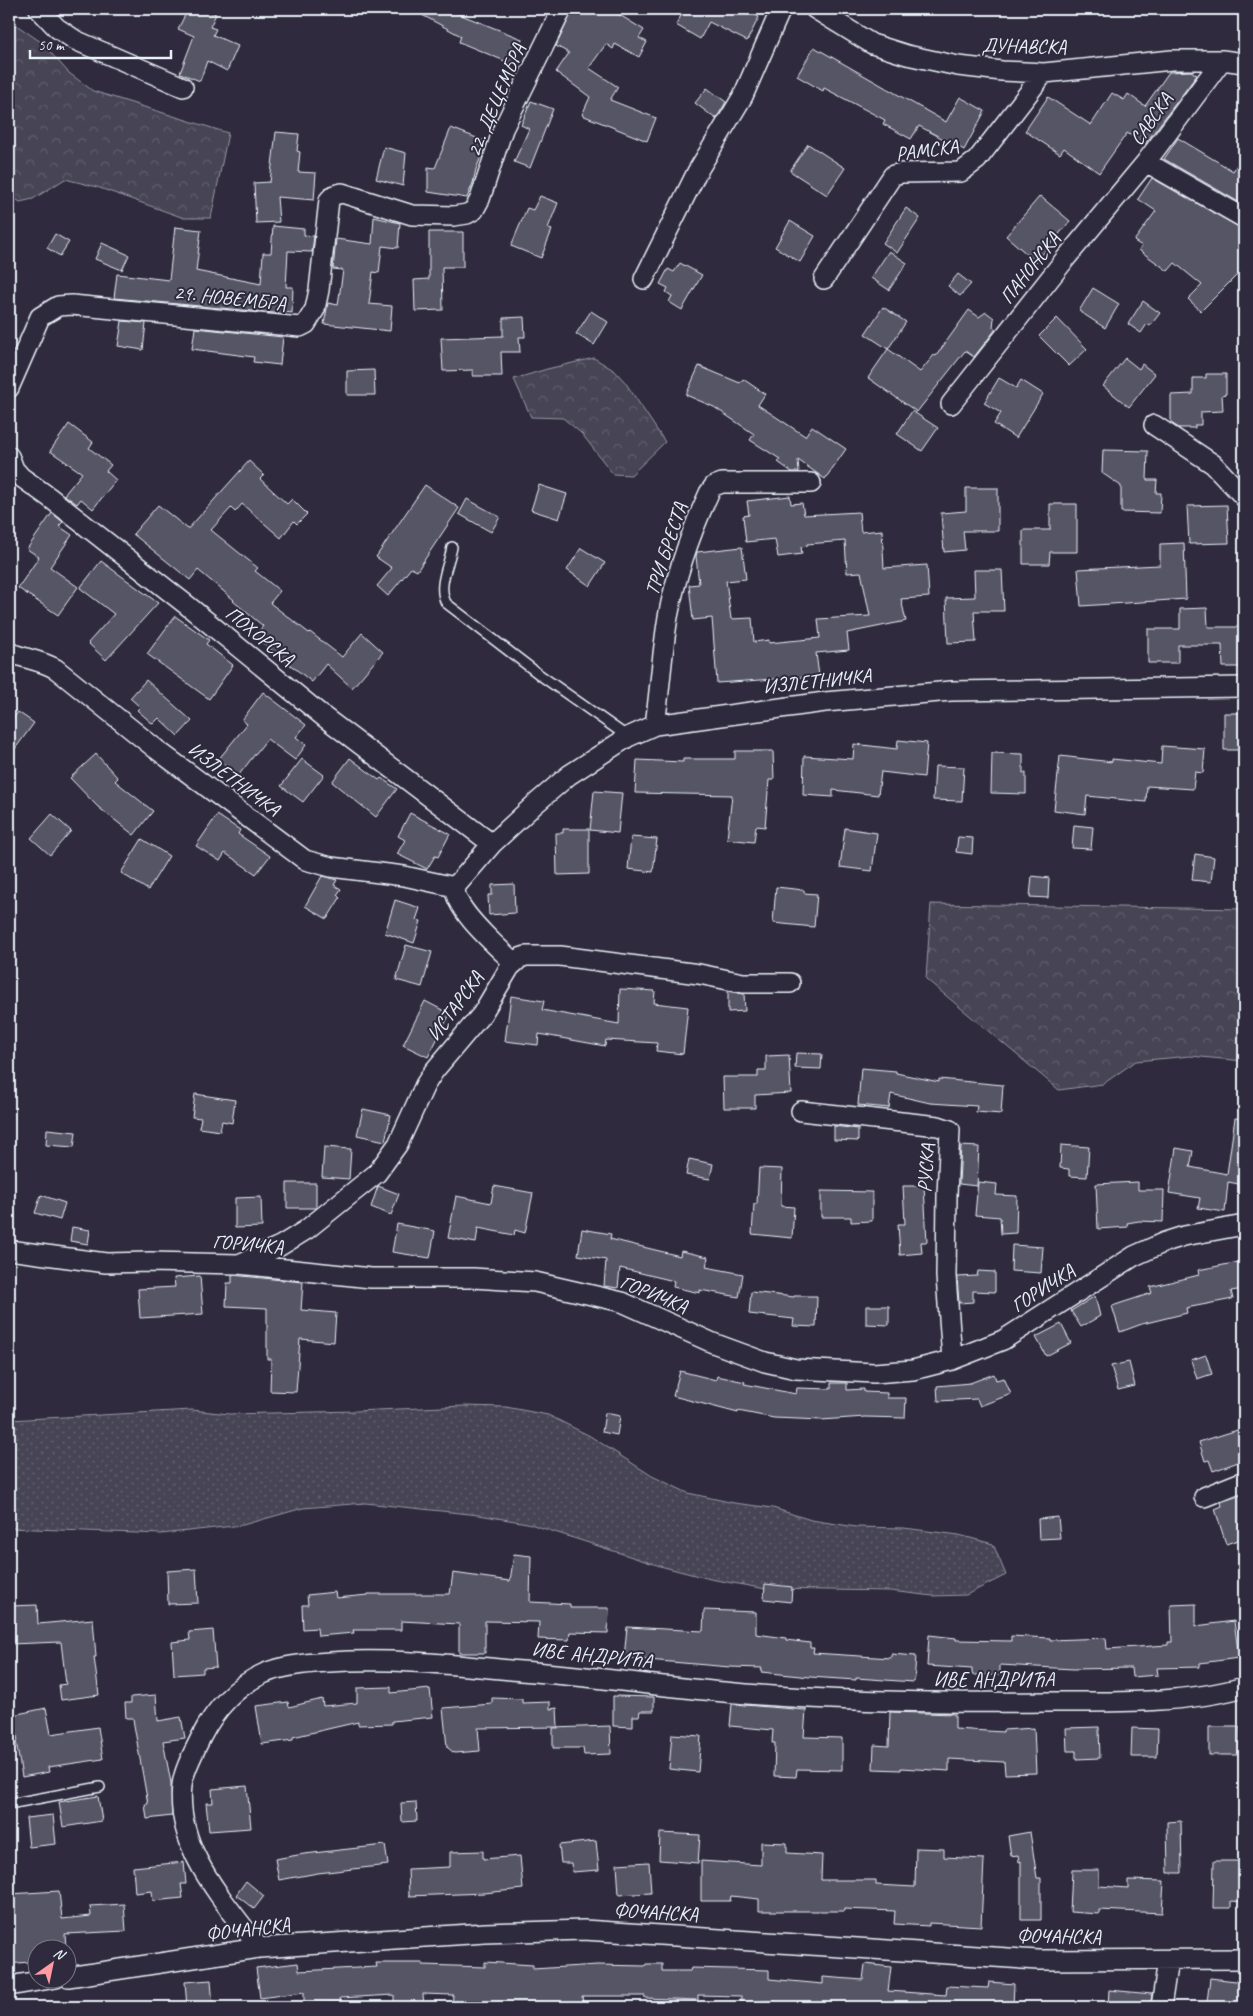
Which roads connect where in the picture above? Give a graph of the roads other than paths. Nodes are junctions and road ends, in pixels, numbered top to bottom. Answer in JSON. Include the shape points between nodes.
{"nodes":[{"id":1,"x":39,"y":9,"type":"edge"},
{"id":2,"x":562,"y":9,"type":"edge"},
{"id":3,"x":782,"y":9,"type":"edge"},
{"id":4,"x":815,"y":9,"type":"edge"},
{"id":5,"x":1222,"y":60,"type":"junction"},
{"id":6,"x":1244,"y":63,"type":"edge"},
{"id":7,"x":1044,"y":73,"type":"junction"},
{"id":8,"x":183,"y":87,"type":"dead end"},
{"id":9,"x":1146,"y":162,"type":"junction"},
{"id":10,"x":474,"y":210,"type":"joint"},
{"id":11,"x":1244,"y":218,"type":"edge"},
{"id":12,"x":644,"y":279,"type":"dead end"},
{"id":13,"x":824,"y":279,"type":"dead end"},
{"id":14,"x":9,"y":388,"type":"edge"},
{"id":15,"x":952,"y":404,"type":"dead end"},
{"id":16,"x":1154,"y":425,"type":"dead end"},
{"id":17,"x":10,"y":464,"type":"edge"},
{"id":18,"x":811,"y":483,"type":"dead end"},
{"id":19,"x":1244,"y":497,"type":"edge"},
{"id":20,"x":452,"y":547,"type":"dead end"},
{"id":21,"x":9,"y":652,"type":"edge"},
{"id":22,"x":1244,"y":687,"type":"edge"},
{"id":23,"x":656,"y":725,"type":"junction"},
{"id":24,"x":628,"y":737,"type":"junction"},
{"id":25,"x":492,"y":844,"type":"junction"},
{"id":26,"x":456,"y":888,"type":"junction"},
{"id":27,"x":514,"y":963,"type":"junction"},
{"id":28,"x":790,"y":983,"type":"dead end"},
{"id":29,"x":801,"y":1111,"type":"dead end"},
{"id":30,"x":1244,"y":1225,"type":"edge"},
{"id":31,"x":9,"y":1250,"type":"edge"},
{"id":32,"x":238,"y":1264,"type":"junction"},
{"id":33,"x":952,"y":1360,"type":"junction"},
{"id":34,"x":1244,"y":1481,"type":"edge"},
{"id":35,"x":1204,"y":1497,"type":"dead end"},
{"id":36,"x":1244,"y":1687,"type":"edge"},
{"id":37,"x":100,"y":1787,"type":"dead end"},
{"id":38,"x":9,"y":1804,"type":"edge"},
{"id":39,"x":259,"y":1948,"type":"junction"},
{"id":40,"x":1244,"y":1959,"type":"edge"},
{"id":41,"x":1168,"y":1960,"type":"junction"},
{"id":42,"x":78,"y":1975,"type":"edge"},
{"id":43,"x":28,"y":1983,"type":"edge"},
{"id":44,"x":9,"y":1986,"type":"edge"},
{"id":45,"x":1161,"y":2007,"type":"edge"}],
"edges":[{"from":1,"to":8,"type":"street","via":[[57,28],[76,40]]},
{"from":2,"to":10,"type":"street","name":"22. ДЕЦЕМБРА","via":[[503,129]]},
{"from":3,"to":12,"type":"street","via":[[743,96],[697,172]]},
{"from":4,"to":7,"type":"street","name":"ДУНАВСКА","via":[[872,44],[907,55],[976,68]]},
{"from":5,"to":6,"type":"street","name":"ДУНАВСКА"},
{"from":5,"to":7,"type":"street","name":"ДУНАВСКА","via":[[1172,60]]},
{"from":5,"to":9,"type":"street","name":"САВСКА"},
{"from":7,"to":13,"type":"street","name":"РАМСКА","via":[[970,167],[961,172],[893,175]]},
{"from":9,"to":11,"type":"street","name":"САВСКА"},
{"from":9,"to":15,"type":"street","name":"ПАНОНСКА"},
{"from":10,"to":14,"type":"street","name":"29. НОВЕМБРА","via":[[454,216],[412,215],[342,193],[334,195],[329,200],[314,310],[306,324],[300,327],[58,306],[40,317]]},
{"from":16,"to":19,"type":"street","via":[[1213,464]]},
{"from":17,"to":25,"type":"street","name":"ПОХОРСКА","via":[[21,477],[324,717]]},
{"from":18,"to":23,"type":"street","name":"ТРИ БРЕСТА","via":[[722,483],[709,493],[672,598]]},
{"from":20,"to":24,"type":"lane","via":[[442,586],[446,603],[540,676]]},
{"from":21,"to":26,"type":"street","name":"ИЗЛЕТНИЧКА","via":[[56,669],[305,860]]},
{"from":22,"to":23,"type":"street","name":"ИЗЛЕТНИЧКА","via":[[951,690],[825,702]]},
{"from":23,"to":24,"type":"street","name":"ИЗЛЕТНИЧКА"},
{"from":24,"to":25,"type":"street","name":"ИЗЛЕТНИЧКА","via":[[569,775]]},
{"from":25,"to":26,"type":"street","name":"ИЗЛЕТНИЧКА"},
{"from":26,"to":27,"type":"street","via":[[457,901],[464,911]]},
{"from":27,"to":28,"type":"street","via":[[526,956],[560,956],[743,983]]},
{"from":27,"to":32,"type":"street","name":"ИСТАРСКА","via":[[482,1014],[429,1078],[398,1144],[377,1173],[306,1230],[280,1246]]},
{"from":29,"to":33,"type":"street","name":"РУСКА","via":[[950,1130],[946,1276]]},
{"from":30,"to":33,"type":"street","name":"ГОРИЧКА","via":[[1184,1236],[1134,1256],[1003,1340]]},
{"from":31,"to":32,"type":"street","name":"ГОРИЧКА","via":[[106,1263]]},
{"from":32,"to":33,"type":"street","name":"ГОРИЧКА","via":[[371,1278],[535,1282],[622,1302],[713,1343],[765,1362],[796,1369],[874,1373],[913,1370]]},
{"from":34,"to":35,"type":"street"},
{"from":36,"to":39,"type":"street","name":"ИВЕ АНДРИЋА","via":[[1193,1697],[1097,1702],[879,1701],[726,1692],[402,1660],[284,1667],[250,1681],[228,1698],[206,1727],[182,1784],[183,1810],[193,1853]]},
{"from":37,"to":38,"type":"lane"},
{"from":39,"to":41,"type":"street","name":"ФОЧАНСКА","via":[[584,1930],[1038,1960]]},
{"from":39,"to":42,"type":"street","name":"ФОЧАНСКА"},
{"from":40,"to":41,"type":"street","name":"ФОЧАНСКА"},
{"from":41,"to":45,"type":"street"},
{"from":43,"to":44,"type":"street"}]}
